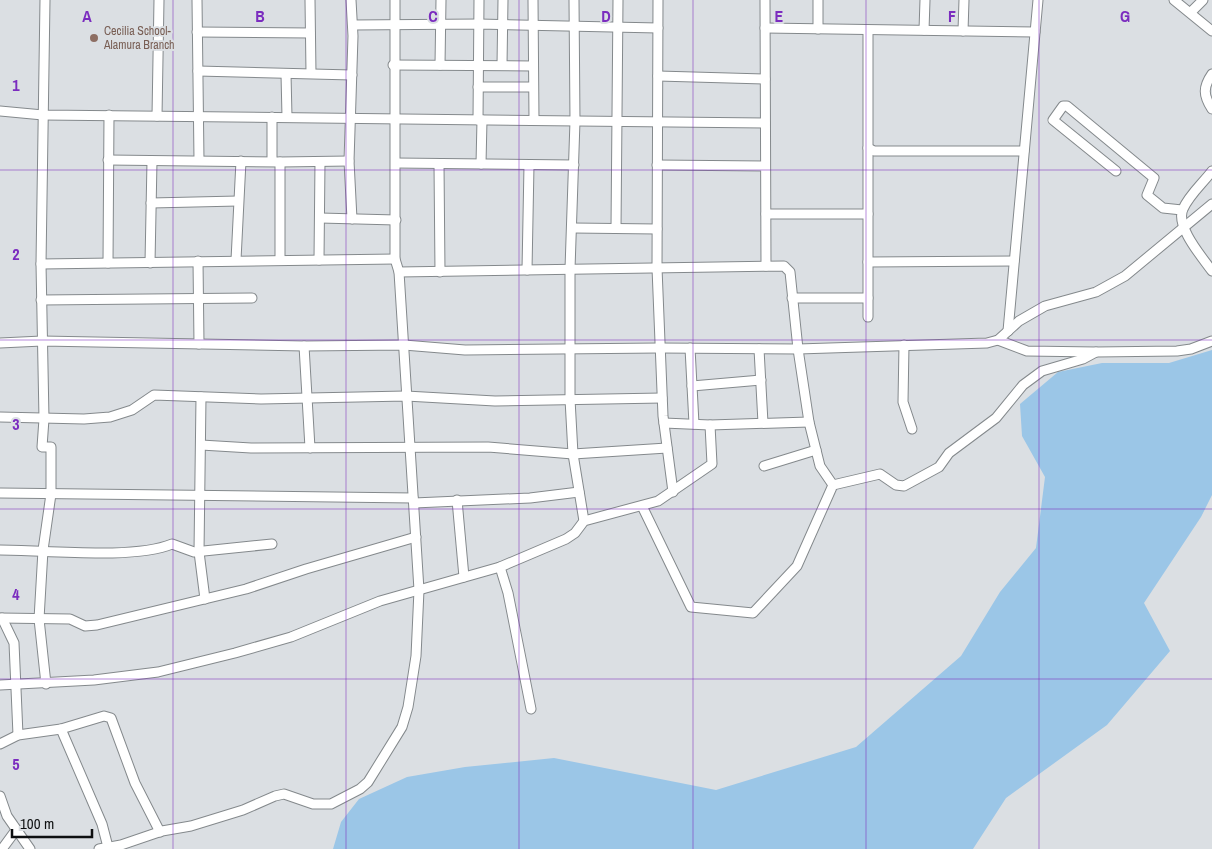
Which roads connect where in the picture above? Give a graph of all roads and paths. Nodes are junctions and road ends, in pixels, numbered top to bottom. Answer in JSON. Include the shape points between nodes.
{"nodes":[{"id":1,"x":45,"y":0,"type":"edge"},
{"id":2,"x":159,"y":0,"type":"edge"},
{"id":3,"x":197,"y":0,"type":"edge"},
{"id":4,"x":310,"y":0,"type":"edge"},
{"id":5,"x":351,"y":0,"type":"edge"},
{"id":6,"x":395,"y":0,"type":"edge"},
{"id":7,"x":441,"y":0,"type":"edge"},
{"id":8,"x":479,"y":0,"type":"edge"},
{"id":9,"x":503,"y":0,"type":"edge"},
{"id":10,"x":533,"y":0,"type":"edge"},
{"id":11,"x":574,"y":0,"type":"edge"},
{"id":12,"x":618,"y":0,"type":"edge"},
{"id":13,"x":658,"y":0,"type":"edge"},
{"id":14,"x":765,"y":0,"type":"edge"},
{"id":15,"x":818,"y":0,"type":"edge"},
{"id":16,"x":925,"y":0,"type":"edge"},
{"id":17,"x":964,"y":0,"type":"edge"},
{"id":18,"x":1038,"y":0,"type":"edge"},
{"id":19,"x":1174,"y":0,"type":"edge"},
{"id":20,"x":1202,"y":0,"type":"edge"},
{"id":21,"x":1190,"y":12,"type":"junction"},
{"id":22,"x":479,"y":24,"type":"junction"},
{"id":23,"x":353,"y":25,"type":"junction"},
{"id":24,"x":394,"y":25,"type":"junction"},
{"id":25,"x":441,"y":25,"type":"junction"},
{"id":26,"x":503,"y":25,"type":"junction"},
{"id":27,"x":533,"y":26,"type":"junction"},
{"id":28,"x":574,"y":27,"type":"junction"},
{"id":29,"x":617,"y":27,"type":"junction"},
{"id":30,"x":658,"y":28,"type":"junction"},
{"id":31,"x":765,"y":28,"type":"junction"},
{"id":32,"x":818,"y":29,"type":"junction"},
{"id":33,"x":868,"y":30,"type":"junction"},
{"id":34,"x":924,"y":30,"type":"junction"},
{"id":35,"x":963,"y":31,"type":"junction"},
{"id":36,"x":1212,"y":31,"type":"edge"},
{"id":37,"x":197,"y":32,"type":"junction"},
{"id":38,"x":1035,"y":32,"type":"junction"},
{"id":39,"x":310,"y":33,"type":"junction"},
{"id":40,"x":393,"y":64,"type":"junction"},
{"id":41,"x":440,"y":64,"type":"junction"},
{"id":42,"x":478,"y":65,"type":"junction"},
{"id":43,"x":502,"y":65,"type":"junction"},
{"id":44,"x":533,"y":66,"type":"junction"},
{"id":45,"x":198,"y":72,"type":"junction"},
{"id":46,"x":311,"y":73,"type":"junction"},
{"id":47,"x":286,"y":74,"type":"junction"},
{"id":48,"x":1212,"y":74,"type":"edge"},
{"id":49,"x":352,"y":75,"type":"junction"},
{"id":50,"x":658,"y":76,"type":"junction"},
{"id":51,"x":765,"y":79,"type":"junction"},
{"id":52,"x":478,"y":87,"type":"junction"},
{"id":53,"x":533,"y":87,"type":"junction"},
{"id":54,"x":1212,"y":109,"type":"edge"},
{"id":55,"x":0,"y":111,"type":"edge"},
{"id":56,"x":43,"y":114,"type":"junction"},
{"id":57,"x":109,"y":115,"type":"junction"},
{"id":58,"x":157,"y":116,"type":"junction"},
{"id":59,"x":198,"y":116,"type":"junction"},
{"id":60,"x":272,"y":117,"type":"junction"},
{"id":61,"x":287,"y":117,"type":"junction"},
{"id":62,"x":351,"y":118,"type":"junction"},
{"id":63,"x":394,"y":118,"type":"junction"},
{"id":64,"x":480,"y":120,"type":"junction"},
{"id":65,"x":534,"y":120,"type":"junction"},
{"id":66,"x":575,"y":121,"type":"junction"},
{"id":67,"x":617,"y":121,"type":"junction"},
{"id":68,"x":658,"y":122,"type":"junction"},
{"id":69,"x":765,"y":123,"type":"junction"},
{"id":70,"x":868,"y":148,"type":"junction"},
{"id":71,"x":1024,"y":151,"type":"junction"},
{"id":72,"x":108,"y":160,"type":"junction"},
{"id":73,"x":199,"y":160,"type":"junction"},
{"id":74,"x":152,"y":161,"type":"junction"},
{"id":75,"x":241,"y":161,"type":"junction"},
{"id":76,"x":349,"y":161,"type":"junction"},
{"id":77,"x":276,"y":162,"type":"junction"},
{"id":78,"x":320,"y":162,"type":"junction"},
{"id":79,"x":396,"y":163,"type":"junction"},
{"id":80,"x":439,"y":164,"type":"junction"},
{"id":81,"x":481,"y":164,"type":"junction"},
{"id":82,"x":529,"y":165,"type":"junction"},
{"id":83,"x":574,"y":165,"type":"junction"},
{"id":84,"x":657,"y":165,"type":"junction"},
{"id":85,"x":765,"y":166,"type":"junction"},
{"id":86,"x":1116,"y":171,"type":"dead end"},
{"id":87,"x":1212,"y":171,"type":"edge"},
{"id":88,"x":238,"y":201,"type":"junction"},
{"id":89,"x":151,"y":203,"type":"junction"},
{"id":90,"x":1212,"y":204,"type":"edge"},
{"id":91,"x":1182,"y":210,"type":"junction"},
{"id":92,"x":766,"y":214,"type":"junction"},
{"id":93,"x":868,"y":214,"type":"junction"},
{"id":94,"x":320,"y":218,"type":"junction"},
{"id":95,"x":352,"y":218,"type":"junction"},
{"id":96,"x":396,"y":220,"type":"junction"},
{"id":97,"x":1184,"y":227,"type":"junction"},
{"id":98,"x":573,"y":228,"type":"junction"},
{"id":99,"x":616,"y":228,"type":"junction"},
{"id":100,"x":657,"y":229,"type":"junction"},
{"id":101,"x":236,"y":260,"type":"junction"},
{"id":102,"x":280,"y":260,"type":"junction"},
{"id":103,"x":319,"y":260,"type":"junction"},
{"id":104,"x":395,"y":260,"type":"junction"},
{"id":105,"x":198,"y":261,"type":"junction"},
{"id":106,"x":1014,"y":261,"type":"junction"},
{"id":107,"x":868,"y":262,"type":"junction"},
{"id":108,"x":108,"y":263,"type":"junction"},
{"id":109,"x":150,"y":263,"type":"junction"},
{"id":110,"x":41,"y":264,"type":"junction"},
{"id":111,"x":766,"y":266,"type":"junction"},
{"id":112,"x":657,"y":268,"type":"junction"},
{"id":113,"x":570,"y":269,"type":"junction"},
{"id":114,"x":527,"y":270,"type":"junction"},
{"id":115,"x":1212,"y":271,"type":"edge"},
{"id":116,"x":399,"y":272,"type":"junction"},
{"id":117,"x":440,"y":272,"type":"junction"},
{"id":118,"x":252,"y":298,"type":"dead end"},
{"id":119,"x":792,"y":298,"type":"junction"},
{"id":120,"x":868,"y":298,"type":"junction"},
{"id":121,"x":199,"y":299,"type":"junction"},
{"id":122,"x":41,"y":300,"type":"junction"},
{"id":123,"x":868,"y":317,"type":"dead end"},
{"id":124,"x":1008,"y":331,"type":"junction"},
{"id":125,"x":998,"y":340,"type":"junction"},
{"id":126,"x":42,"y":341,"type":"junction"},
{"id":127,"x":1212,"y":341,"type":"edge"},
{"id":128,"x":0,"y":343,"type":"edge"},
{"id":129,"x":199,"y":344,"type":"junction"},
{"id":130,"x":904,"y":345,"type":"junction"},
{"id":131,"x":304,"y":346,"type":"junction"},
{"id":132,"x":404,"y":346,"type":"junction"},
{"id":133,"x":659,"y":348,"type":"junction"},
{"id":134,"x":690,"y":348,"type":"junction"},
{"id":135,"x":759,"y":349,"type":"junction"},
{"id":136,"x":571,"y":350,"type":"junction"},
{"id":137,"x":798,"y":350,"type":"junction"},
{"id":138,"x":1096,"y":352,"type":"junction"},
{"id":139,"x":761,"y":380,"type":"junction"},
{"id":140,"x":692,"y":386,"type":"junction"},
{"id":141,"x":406,"y":396,"type":"junction"},
{"id":142,"x":200,"y":397,"type":"junction"},
{"id":143,"x":662,"y":398,"type":"junction"},
{"id":144,"x":307,"y":399,"type":"junction"},
{"id":145,"x":570,"y":399,"type":"junction"},
{"id":146,"x":0,"y":418,"type":"edge"},
{"id":147,"x":44,"y":418,"type":"junction"},
{"id":148,"x":809,"y":422,"type":"junction"},
{"id":149,"x":664,"y":423,"type":"junction"},
{"id":150,"x":763,"y":423,"type":"junction"},
{"id":151,"x":694,"y":424,"type":"junction"},
{"id":152,"x":710,"y":425,"type":"junction"},
{"id":153,"x":912,"y":429,"type":"dead end"},
{"id":154,"x":201,"y":445,"type":"junction"},
{"id":155,"x":410,"y":446,"type":"junction"},
{"id":156,"x":310,"y":448,"type":"junction"},
{"id":157,"x":667,"y":448,"type":"junction"},
{"id":158,"x":816,"y":450,"type":"junction"},
{"id":159,"x":573,"y":454,"type":"junction"},
{"id":160,"x":764,"y":466,"type":"dead end"},
{"id":161,"x":833,"y":486,"type":"junction"},
{"id":162,"x":579,"y":492,"type":"junction"},
{"id":163,"x":673,"y":492,"type":"junction"},
{"id":164,"x":0,"y":493,"type":"edge"},
{"id":165,"x":51,"y":494,"type":"junction"},
{"id":166,"x":201,"y":496,"type":"junction"},
{"id":167,"x":413,"y":500,"type":"junction"},
{"id":168,"x":457,"y":500,"type":"junction"},
{"id":169,"x":642,"y":506,"type":"junction"},
{"id":170,"x":584,"y":521,"type":"junction"},
{"id":171,"x":416,"y":537,"type":"junction"},
{"id":172,"x":272,"y":544,"type":"dead end"},
{"id":173,"x":0,"y":550,"type":"edge"},
{"id":174,"x":43,"y":550,"type":"junction"},
{"id":175,"x":199,"y":552,"type":"junction"},
{"id":176,"x":500,"y":567,"type":"junction"},
{"id":177,"x":464,"y":577,"type":"junction"},
{"id":178,"x":419,"y":590,"type":"junction"},
{"id":179,"x":205,"y":600,"type":"junction"},
{"id":180,"x":1,"y":618,"type":"edge"},
{"id":181,"x":39,"y":619,"type":"junction"},
{"id":182,"x":46,"y":684,"type":"junction"},
{"id":183,"x":0,"y":685,"type":"edge"},
{"id":184,"x":16,"y":686,"type":"junction"},
{"id":185,"x":531,"y":710,"type":"dead end"},
{"id":186,"x":61,"y":730,"type":"junction"},
{"id":187,"x":18,"y":735,"type":"junction"},
{"id":188,"x":0,"y":744,"type":"edge"},
{"id":189,"x":0,"y":796,"type":"edge"},
{"id":190,"x":4,"y":817,"type":"edge"},
{"id":191,"x":16,"y":830,"type":"junction"},
{"id":192,"x":160,"y":832,"type":"junction"},
{"id":193,"x":103,"y":848,"type":"edge"},
{"id":194,"x":2,"y":849,"type":"edge"},
{"id":195,"x":30,"y":849,"type":"edge"}],
"edges":[{"from":1,"to":56,"type":"street"},
{"from":2,"to":58,"type":"street"},
{"from":3,"to":37,"type":"street"},
{"from":4,"to":39,"type":"street"},
{"from":5,"to":23,"type":"street"},
{"from":6,"to":24,"type":"street"},
{"from":7,"to":25,"type":"street"},
{"from":8,"to":22,"type":"street"},
{"from":9,"to":26,"type":"street"},
{"from":10,"to":27,"type":"street"},
{"from":11,"to":28,"type":"street"},
{"from":12,"to":29,"type":"street"},
{"from":13,"to":30,"type":"street"},
{"from":14,"to":31,"type":"street"},
{"from":15,"to":32,"type":"street"},
{"from":16,"to":34,"type":"street"},
{"from":17,"to":35,"type":"street"},
{"from":18,"to":38,"type":"street"},
{"from":19,"to":21,"type":"street"},
{"from":20,"to":21,"type":"street"},
{"from":21,"to":36,"type":"street"},
{"from":22,"to":25,"type":"street"},
{"from":22,"to":26,"type":"street"},
{"from":22,"to":42,"type":"street"},
{"from":23,"to":24,"type":"street"},
{"from":23,"to":49,"type":"street"},
{"from":24,"to":25,"type":"street"},
{"from":24,"to":40,"type":"street"},
{"from":25,"to":41,"type":"street"},
{"from":26,"to":27,"type":"street"},
{"from":26,"to":43,"type":"street"},
{"from":27,"to":28,"type":"street"},
{"from":27,"to":44,"type":"street"},
{"from":28,"to":29,"type":"street"},
{"from":28,"to":66,"type":"street"},
{"from":29,"to":30,"type":"street"},
{"from":29,"to":67,"type":"street"},
{"from":30,"to":50,"type":"street"},
{"from":31,"to":32,"type":"street"},
{"from":31,"to":51,"type":"street"},
{"from":32,"to":33,"type":"street"},
{"from":33,"to":34,"type":"street"},
{"from":33,"to":70,"type":"street"},
{"from":34,"to":35,"type":"street"},
{"from":35,"to":38,"type":"street"},
{"from":37,"to":39,"type":"street"},
{"from":37,"to":45,"type":"street"},
{"from":38,"to":71,"type":"street"},
{"from":39,"to":46,"type":"street"},
{"from":40,"to":41,"type":"street"},
{"from":40,"to":63,"type":"street"},
{"from":41,"to":42,"type":"street"},
{"from":42,"to":43,"type":"street"},
{"from":42,"to":52,"type":"street"},
{"from":43,"to":44,"type":"street"},
{"from":44,"to":53,"type":"street"},
{"from":45,"to":47,"type":"street"},
{"from":45,"to":59,"type":"street"},
{"from":46,"to":47,"type":"street"},
{"from":46,"to":49,"type":"street"},
{"from":47,"to":61,"type":"street"},
{"from":48,"to":54,"type":"street","via":[[1204,89]]},
{"from":49,"to":62,"type":"street"},
{"from":50,"to":51,"type":"street"},
{"from":50,"to":68,"type":"street"},
{"from":51,"to":69,"type":"street"},
{"from":52,"to":53,"type":"street"},
{"from":52,"to":64,"type":"street"},
{"from":53,"to":65,"type":"street"},
{"from":55,"to":56,"type":"street"},
{"from":56,"to":57,"type":"street"},
{"from":56,"to":110,"type":"street"},
{"from":57,"to":58,"type":"street"},
{"from":57,"to":72,"type":"street"},
{"from":58,"to":59,"type":"street"},
{"from":59,"to":60,"type":"street"},
{"from":59,"to":73,"type":"street"},
{"from":60,"to":61,"type":"street"},
{"from":60,"to":77,"type":"street"},
{"from":61,"to":62,"type":"street"},
{"from":62,"to":63,"type":"street"},
{"from":62,"to":76,"type":"street"},
{"from":63,"to":64,"type":"street"},
{"from":63,"to":79,"type":"street"},
{"from":64,"to":65,"type":"street"},
{"from":64,"to":81,"type":"street"},
{"from":65,"to":66,"type":"street"},
{"from":66,"to":67,"type":"street"},
{"from":66,"to":83,"type":"street"},
{"from":67,"to":68,"type":"street"},
{"from":67,"to":99,"type":"street"},
{"from":68,"to":69,"type":"street"},
{"from":68,"to":84,"type":"street"},
{"from":69,"to":85,"type":"street"},
{"from":70,"to":71,"type":"street","via":[[874,151]]},
{"from":70,"to":93,"type":"street"},
{"from":71,"to":106,"type":"street"},
{"from":72,"to":74,"type":"street"},
{"from":72,"to":108,"type":"street"},
{"from":73,"to":74,"type":"street"},
{"from":73,"to":75,"type":"street"},
{"from":74,"to":89,"type":"street"},
{"from":75,"to":77,"type":"street"},
{"from":75,"to":88,"type":"street"},
{"from":76,"to":78,"type":"street"},
{"from":76,"to":95,"type":"street"},
{"from":77,"to":78,"type":"street"},
{"from":77,"to":102,"type":"street"},
{"from":78,"to":94,"type":"street"},
{"from":79,"to":80,"type":"street"},
{"from":79,"to":96,"type":"street"},
{"from":80,"to":81,"type":"street"},
{"from":80,"to":117,"type":"street"},
{"from":81,"to":82,"type":"street"},
{"from":82,"to":83,"type":"street"},
{"from":82,"to":114,"type":"street"},
{"from":83,"to":98,"type":"street"},
{"from":84,"to":85,"type":"street"},
{"from":84,"to":100,"type":"street"},
{"from":85,"to":92,"type":"street"},
{"from":86,"to":91,"type":"street","via":[[1053,120],[1063,106],[1154,178],[1147,195],[1163,208]]},
{"from":87,"to":91,"type":"street"},
{"from":88,"to":89,"type":"street"},
{"from":88,"to":101,"type":"street"},
{"from":89,"to":109,"type":"street"},
{"from":90,"to":97,"type":"street"},
{"from":91,"to":97,"type":"street"},
{"from":92,"to":93,"type":"street"},
{"from":92,"to":111,"type":"street"},
{"from":93,"to":107,"type":"street"},
{"from":94,"to":95,"type":"street"},
{"from":94,"to":103,"type":"street"},
{"from":95,"to":96,"type":"street"},
{"from":96,"to":104,"type":"street"},
{"from":97,"to":115,"type":"street"},
{"from":97,"to":124,"type":"street","via":[[1125,276],[1096,292],[1044,306]]},
{"from":98,"to":99,"type":"street"},
{"from":98,"to":113,"type":"street"},
{"from":99,"to":100,"type":"street"},
{"from":100,"to":112,"type":"street"},
{"from":101,"to":102,"type":"street"},
{"from":101,"to":105,"type":"street"},
{"from":102,"to":103,"type":"street"},
{"from":103,"to":104,"type":"street"},
{"from":104,"to":116,"type":"street"},
{"from":105,"to":109,"type":"street"},
{"from":105,"to":121,"type":"street"},
{"from":106,"to":107,"type":"street"},
{"from":106,"to":124,"type":"street"},
{"from":107,"to":120,"type":"street"},
{"from":108,"to":109,"type":"street"},
{"from":108,"to":110,"type":"street"},
{"from":110,"to":122,"type":"street"},
{"from":111,"to":112,"type":"street"},
{"from":111,"to":119,"type":"street","via":[[788,268]]},
{"from":112,"to":113,"type":"street"},
{"from":112,"to":133,"type":"street"},
{"from":113,"to":114,"type":"street"},
{"from":113,"to":136,"type":"street"},
{"from":114,"to":117,"type":"street"},
{"from":116,"to":117,"type":"street"},
{"from":116,"to":132,"type":"street"},
{"from":118,"to":121,"type":"street"},
{"from":119,"to":120,"type":"street"},
{"from":119,"to":137,"type":"street"},
{"from":120,"to":123,"type":"street"},
{"from":121,"to":122,"type":"street"},
{"from":121,"to":129,"type":"street"},
{"from":122,"to":126,"type":"street"},
{"from":124,"to":125,"type":"street"},
{"from":125,"to":130,"type":"street"},
{"from":125,"to":138,"type":"street","via":[[1027,351]]},
{"from":126,"to":128,"type":"street"},
{"from":126,"to":129,"type":"street"},
{"from":126,"to":147,"type":"street"},
{"from":127,"to":138,"type":"street","via":[[1177,351]]},
{"from":129,"to":131,"type":"street"},
{"from":130,"to":137,"type":"street"},
{"from":130,"to":153,"type":"street","via":[[904,408]]},
{"from":131,"to":132,"type":"street"},
{"from":131,"to":144,"type":"street"},
{"from":132,"to":136,"type":"street","via":[[465,350]]},
{"from":132,"to":141,"type":"street"},
{"from":133,"to":134,"type":"street"},
{"from":133,"to":136,"type":"street"},
{"from":133,"to":143,"type":"street"},
{"from":134,"to":135,"type":"street"},
{"from":134,"to":140,"type":"street"},
{"from":135,"to":137,"type":"street"},
{"from":135,"to":139,"type":"street"},
{"from":136,"to":145,"type":"street"},
{"from":137,"to":148,"type":"street"},
{"from":138,"to":161,"type":"street","via":[[1042,371],[1023,385],[996,418],[949,453],[939,467],[909,484],[896,485],[880,474]]},
{"from":139,"to":140,"type":"street"},
{"from":139,"to":150,"type":"street"},
{"from":140,"to":151,"type":"street"},
{"from":141,"to":144,"type":"street"},
{"from":141,"to":145,"type":"street","via":[[495,401]]},
{"from":141,"to":155,"type":"street"},
{"from":142,"to":144,"type":"street"},
{"from":142,"to":147,"type":"street","via":[[154,395],[120,415]]},
{"from":142,"to":154,"type":"street"},
{"from":143,"to":145,"type":"street"},
{"from":143,"to":149,"type":"street"},
{"from":144,"to":156,"type":"street"},
{"from":145,"to":159,"type":"street"},
{"from":146,"to":147,"type":"street"},
{"from":147,"to":165,"type":"street","via":[[42,447],[51,447]]},
{"from":148,"to":150,"type":"street"},
{"from":148,"to":158,"type":"street"},
{"from":149,"to":151,"type":"street"},
{"from":149,"to":157,"type":"street"},
{"from":150,"to":152,"type":"street"},
{"from":151,"to":152,"type":"street"},
{"from":152,"to":163,"type":"street","via":[[712,464]]},
{"from":154,"to":156,"type":"street"},
{"from":154,"to":166,"type":"street"},
{"from":155,"to":156,"type":"street"},
{"from":155,"to":159,"type":"street","via":[[497,447]]},
{"from":155,"to":167,"type":"street"},
{"from":157,"to":159,"type":"street"},
{"from":157,"to":163,"type":"street"},
{"from":158,"to":160,"type":"street","via":[[781,455]]},
{"from":158,"to":161,"type":"street","via":[[820,466]]},
{"from":159,"to":162,"type":"street"},
{"from":161,"to":169,"type":"street","via":[[793,572],[772,591],[758,610],[747,614],[691,607]]},
{"from":162,"to":168,"type":"street","via":[[538,498]]},
{"from":162,"to":170,"type":"street"},
{"from":163,"to":169,"type":"street","via":[[658,502]]},
{"from":164,"to":165,"type":"street"},
{"from":165,"to":166,"type":"street"},
{"from":165,"to":174,"type":"street"},
{"from":166,"to":167,"type":"street"},
{"from":166,"to":175,"type":"street"},
{"from":167,"to":168,"type":"street"},
{"from":167,"to":171,"type":"street"},
{"from":168,"to":177,"type":"street"},
{"from":169,"to":170,"type":"street"},
{"from":170,"to":176,"type":"street","via":[[566,539]]},
{"from":171,"to":178,"type":"street"},
{"from":171,"to":179,"type":"street"},
{"from":172,"to":175,"type":"street"},
{"from":173,"to":174,"type":"street"},
{"from":174,"to":175,"type":"street","via":[[138,551],[175,544],[186,551]]},
{"from":174,"to":181,"type":"street"},
{"from":175,"to":179,"type":"street"},
{"from":176,"to":177,"type":"street"},
{"from":176,"to":185,"type":"street"},
{"from":177,"to":178,"type":"street"},
{"from":178,"to":182,"type":"street","via":[[380,601],[291,637],[235,653],[158,672]]},
{"from":178,"to":192,"type":"street","via":[[416,656],[408,707],[402,726],[368,782],[331,804],[312,804],[284,794],[201,823]]},
{"from":179,"to":181,"type":"street","via":[[90,626],[70,619]]},
{"from":180,"to":181,"type":"street"},
{"from":180,"to":184,"type":"street","via":[[14,643]]},
{"from":181,"to":182,"type":"street"},
{"from":182,"to":184,"type":"street"},
{"from":183,"to":184,"type":"street"},
{"from":184,"to":187,"type":"street"},
{"from":186,"to":187,"type":"street"},
{"from":186,"to":192,"type":"street","via":[[104,716],[112,718],[135,783]]},
{"from":186,"to":193,"type":"street","via":[[102,824]]},
{"from":187,"to":188,"type":"street"},
{"from":189,"to":190,"type":"street"},
{"from":190,"to":191,"type":"street"},
{"from":191,"to":194,"type":"street"},
{"from":191,"to":195,"type":"street"},
{"from":192,"to":193,"type":"street"}]}
